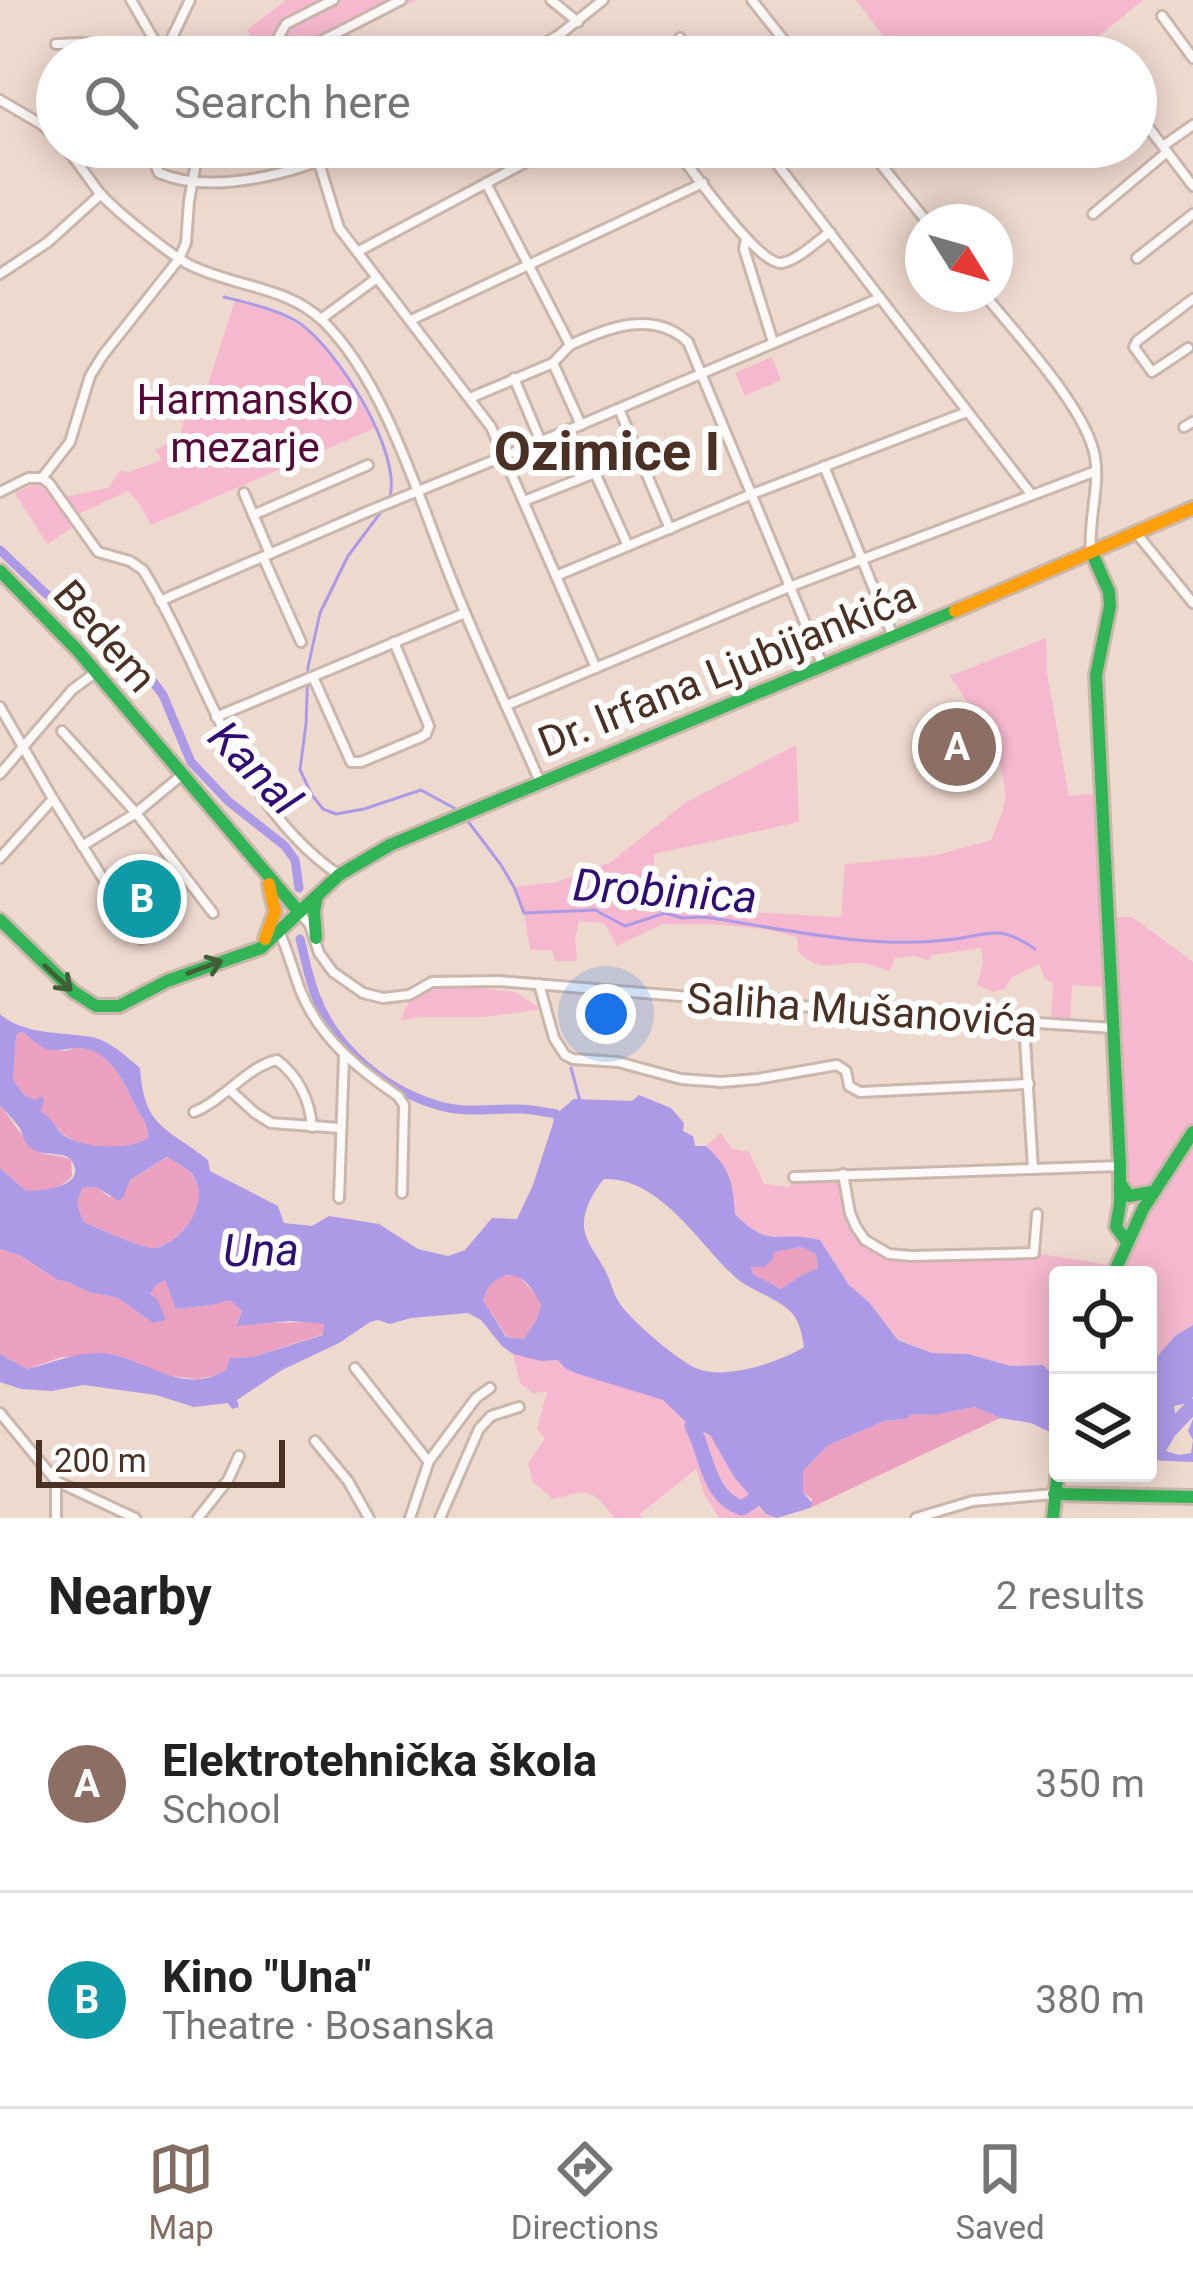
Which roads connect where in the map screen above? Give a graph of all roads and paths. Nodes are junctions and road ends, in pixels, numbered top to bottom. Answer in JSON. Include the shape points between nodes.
{"nodes":[{"id":1,"x":130,"y":0,"type":"edge"},
{"id":2,"x":190,"y":0,"type":"edge"},
{"id":3,"x":333,"y":0,"type":"edge"},
{"id":4,"x":401,"y":0,"type":"edge"},
{"id":5,"x":551,"y":0,"type":"edge"},
{"id":6,"x":603,"y":0,"type":"edge"},
{"id":7,"x":752,"y":0,"type":"edge"},
{"id":8,"x":383,"y":4,"type":"edge"},
{"id":9,"x":1162,"y":16,"type":"dead end"},
{"id":10,"x":578,"y":22,"type":"junction"},
{"id":11,"x":152,"y":36,"type":"edge"},
{"id":12,"x":173,"y":36,"type":"edge"},
{"id":13,"x":280,"y":36,"type":"edge"},
{"id":14,"x":327,"y":36,"type":"edge"},
{"id":15,"x":555,"y":36,"type":"edge"},
{"id":16,"x":780,"y":36,"type":"edge"},
{"id":17,"x":1193,"y":58,"type":"edge"},
{"id":18,"x":0,"y":100,"type":"edge"},
{"id":19,"x":36,"y":121,"type":"edge"},
{"id":20,"x":1193,"y":125,"type":"edge"},
{"id":21,"x":1157,"y":139,"type":"edge"},
{"id":22,"x":1165,"y":149,"type":"junction"},
{"id":23,"x":1157,"y":156,"type":"edge"},
{"id":24,"x":81,"y":168,"type":"edge"},
{"id":25,"x":157,"y":168,"type":"edge"},
{"id":26,"x":195,"y":168,"type":"edge"},
{"id":27,"x":296,"y":168,"type":"edge"},
{"id":28,"x":321,"y":168,"type":"edge"},
{"id":29,"x":514,"y":168,"type":"edge"},
{"id":30,"x":691,"y":168,"type":"edge"},
{"id":31,"x":780,"y":168,"type":"edge"},
{"id":32,"x":884,"y":168,"type":"edge"},
{"id":33,"x":1144,"y":168,"type":"edge"},
{"id":34,"x":193,"y":181,"type":"junction"},
{"id":35,"x":486,"y":183,"type":"junction"},
{"id":36,"x":703,"y":183,"type":"junction"},
{"id":37,"x":1193,"y":186,"type":"edge"},
{"id":38,"x":100,"y":194,"type":"junction"},
{"id":39,"x":913,"y":204,"type":"edge"},
{"id":40,"x":1093,"y":214,"type":"dead end"},
{"id":41,"x":1193,"y":214,"type":"edge"},
{"id":42,"x":830,"y":232,"type":"junction"},
{"id":43,"x":746,"y":238,"type":"junction"},
{"id":44,"x":357,"y":252,"type":"junction"},
{"id":45,"x":1137,"y":258,"type":"dead end"},
{"id":46,"x":179,"y":260,"type":"junction"},
{"id":47,"x":530,"y":266,"type":"junction"},
{"id":48,"x":0,"y":274,"type":"edge"},
{"id":49,"x":377,"y":278,"type":"junction"},
{"id":50,"x":880,"y":298,"type":"junction"},
{"id":51,"x":1193,"y":299,"type":"edge"},
{"id":52,"x":998,"y":312,"type":"edge"},
{"id":53,"x":320,"y":319,"type":"junction"},
{"id":54,"x":411,"y":320,"type":"junction"},
{"id":55,"x":773,"y":342,"type":"junction"},
{"id":56,"x":570,"y":345,"type":"junction"},
{"id":57,"x":1188,"y":348,"type":"dead end"},
{"id":58,"x":553,"y":363,"type":"junction"},
{"id":59,"x":700,"y":373,"type":"junction"},
{"id":60,"x":514,"y":378,"type":"junction"},
{"id":61,"x":470,"y":398,"type":"junction"},
{"id":62,"x":620,"y":409,"type":"junction"},
{"id":63,"x":967,"y":412,"type":"junction"},
{"id":64,"x":581,"y":425,"type":"junction"},
{"id":65,"x":541,"y":442,"type":"junction"},
{"id":66,"x":505,"y":455,"type":"junction"},
{"id":67,"x":368,"y":465,"type":"dead end"},
{"id":68,"x":824,"y":466,"type":"junction"},
{"id":69,"x":1096,"y":471,"type":"junction"},
{"id":70,"x":42,"y":478,"type":"junction"},
{"id":71,"x":0,"y":492,"type":"edge"},
{"id":72,"x":416,"y":492,"type":"junction"},
{"id":73,"x":244,"y":493,"type":"dead end"},
{"id":74,"x":752,"y":494,"type":"junction"},
{"id":75,"x":1031,"y":494,"type":"junction"},
{"id":76,"x":524,"y":501,"type":"junction"},
{"id":77,"x":1193,"y":508,"type":"edge"},
{"id":78,"x":254,"y":515,"type":"junction"},
{"id":79,"x":670,"y":529,"type":"junction"},
{"id":80,"x":1137,"y":534,"type":"junction"},
{"id":81,"x":628,"y":546,"type":"junction"},
{"id":82,"x":1091,"y":553,"type":"junction"},
{"id":83,"x":267,"y":555,"type":"junction"},
{"id":84,"x":862,"y":560,"type":"junction"},
{"id":85,"x":0,"y":571,"type":"edge"},
{"id":86,"x":556,"y":576,"type":"junction"},
{"id":87,"x":789,"y":586,"type":"junction"},
{"id":88,"x":160,"y":601,"type":"junction"},
{"id":89,"x":1193,"y":603,"type":"edge"},
{"id":90,"x":465,"y":613,"type":"junction"},
{"id":91,"x":893,"y":636,"type":"junction"},
{"id":92,"x":301,"y":642,"type":"dead end"},
{"id":93,"x":394,"y":642,"type":"junction"},
{"id":94,"x":823,"y":666,"type":"junction"},
{"id":95,"x":596,"y":668,"type":"junction"},
{"id":96,"x":96,"y":672,"type":"junction"},
{"id":97,"x":308,"y":679,"type":"junction"},
{"id":98,"x":507,"y":705,"type":"junction"},
{"id":99,"x":0,"y":707,"type":"edge"},
{"id":100,"x":216,"y":717,"type":"junction"},
{"id":101,"x":62,"y":731,"type":"dead end"},
{"id":102,"x":22,"y":746,"type":"junction"},
{"id":103,"x":0,"y":774,"type":"edge"},
{"id":104,"x":182,"y":775,"type":"junction"},
{"id":105,"x":540,"y":782,"type":"junction"},
{"id":106,"x":53,"y":799,"type":"junction"},
{"id":107,"x":136,"y":813,"type":"junction"},
{"id":108,"x":0,"y":838,"type":"edge"},
{"id":109,"x":86,"y":844,"type":"junction"},
{"id":110,"x":10,"y":846,"type":"junction"},
{"id":111,"x":0,"y":858,"type":"edge"},
{"id":112,"x":265,"y":875,"type":"junction"},
{"id":113,"x":339,"y":875,"type":"junction"},
{"id":114,"x":278,"y":889,"type":"junction"},
{"id":115,"x":319,"y":892,"type":"junction"},
{"id":116,"x":298,"y":912,"type":"junction"},
{"id":117,"x":213,"y":913,"type":"dead end"},
{"id":118,"x":0,"y":920,"type":"edge"},
{"id":119,"x":277,"y":928,"type":"junction"},
{"id":120,"x":157,"y":932,"type":"dead end"},
{"id":121,"x":316,"y":938,"type":"junction"},
{"id":122,"x":539,"y":984,"type":"junction"},
{"id":123,"x":1024,"y":1023,"type":"junction"},
{"id":124,"x":1113,"y":1028,"type":"junction"},
{"id":125,"x":344,"y":1055,"type":"junction"},
{"id":126,"x":1029,"y":1084,"type":"junction"},
{"id":127,"x":230,"y":1090,"type":"junction"},
{"id":128,"x":194,"y":1112,"type":"dead end"},
{"id":129,"x":312,"y":1126,"type":"junction"},
{"id":130,"x":340,"y":1128,"type":"junction"},
{"id":131,"x":1193,"y":1132,"type":"edge"},
{"id":132,"x":1120,"y":1166,"type":"junction"},
{"id":133,"x":1033,"y":1169,"type":"junction"},
{"id":134,"x":843,"y":1174,"type":"junction"},
{"id":135,"x":794,"y":1177,"type":"dead end"},
{"id":136,"x":1120,"y":1183,"type":"junction"},
{"id":137,"x":1153,"y":1191,"type":"junction"},
{"id":138,"x":402,"y":1193,"type":"dead end"},
{"id":139,"x":339,"y":1198,"type":"dead end"},
{"id":140,"x":1037,"y":1214,"type":"dead end"},
{"id":141,"x":1130,"y":1235,"type":"junction"},
{"id":142,"x":1117,"y":1266,"type":"edge"},
{"id":143,"x":355,"y":1368,"type":"dead end"},
{"id":144,"x":490,"y":1388,"type":"dead end"},
{"id":145,"x":519,"y":1407,"type":"dead end"},
{"id":146,"x":0,"y":1413,"type":"edge"},
{"id":147,"x":315,"y":1441,"type":"dead end"},
{"id":148,"x":238,"y":1456,"type":"dead end"},
{"id":149,"x":429,"y":1461,"type":"junction"},
{"id":150,"x":56,"y":1481,"type":"junction"},
{"id":151,"x":1056,"y":1482,"type":"edge"},
{"id":152,"x":1054,"y":1494,"type":"junction"},
{"id":153,"x":1193,"y":1497,"type":"edge"},
{"id":154,"x":56,"y":1518,"type":"edge"},
{"id":155,"x":136,"y":1518,"type":"edge"},
{"id":156,"x":198,"y":1518,"type":"edge"},
{"id":157,"x":369,"y":1518,"type":"edge"},
{"id":158,"x":410,"y":1518,"type":"edge"},
{"id":159,"x":440,"y":1518,"type":"edge"},
{"id":160,"x":916,"y":1518,"type":"edge"},
{"id":161,"x":1053,"y":1518,"type":"edge"}],
"edges":[{"from":1,"to":11,"type":"street"},
{"from":2,"to":12,"type":"street"},
{"from":3,"to":13,"type":"street","via":[[286,24]]},
{"from":4,"to":8,"type":"street"},
{"from":5,"to":10,"type":"street"},
{"from":6,"to":10,"type":"street"},
{"from":7,"to":16,"type":"street"},
{"from":8,"to":14,"type":"street"},
{"from":9,"to":17,"type":"street"},
{"from":10,"to":15,"type":"street"},
{"from":18,"to":19,"type":"street"},
{"from":20,"to":22,"type":"street"},
{"from":21,"to":22,"type":"street"},
{"from":22,"to":23,"type":"street"},
{"from":22,"to":37,"type":"street"},
{"from":24,"to":38,"type":"street"},
{"from":25,"to":34,"type":"street"},
{"from":26,"to":34,"type":"street"},
{"from":27,"to":34,"type":"street"},
{"from":28,"to":44,"type":"street","via":[[339,227]]},
{"from":29,"to":35,"type":"street"},
{"from":30,"to":36,"type":"street"},
{"from":31,"to":42,"type":"street"},
{"from":32,"to":39,"type":"street"},
{"from":33,"to":40,"type":"street"},
{"from":34,"to":46,"type":"street"},
{"from":35,"to":44,"type":"street"},
{"from":35,"to":47,"type":"street"},
{"from":36,"to":43,"type":"street"},
{"from":36,"to":47,"type":"street"},
{"from":38,"to":46,"type":"street"},
{"from":38,"to":48,"type":"street"},
{"from":41,"to":45,"type":"street"},
{"from":42,"to":43,"type":"street","via":[[777,263]]},
{"from":42,"to":50,"type":"street"},
{"from":43,"to":55,"type":"street"},
{"from":44,"to":49,"type":"street"},
{"from":46,"to":53,"type":"street","via":[[280,294]]},
{"from":46,"to":70,"type":"street","via":[[103,355],[70,442]]},
{"from":47,"to":54,"type":"street"},
{"from":47,"to":56,"type":"street"},
{"from":49,"to":53,"type":"street"},
{"from":49,"to":54,"type":"street"},
{"from":50,"to":55,"type":"street"},
{"from":50,"to":63,"type":"street"},
{"from":51,"to":57,"type":"street","via":[[1134,347],[1152,371]]},
{"from":52,"to":69,"type":"street","via":[[1074,408]]},
{"from":53,"to":72,"type":"street","via":[[370,385]]},
{"from":54,"to":61,"type":"street"},
{"from":55,"to":59,"type":"street"},
{"from":56,"to":58,"type":"street"},
{"from":56,"to":59,"type":"street","via":[[611,326],[670,328],[688,342]]},
{"from":58,"to":60,"type":"street"},
{"from":58,"to":64,"type":"street"},
{"from":59,"to":62,"type":"street"},
{"from":59,"to":74,"type":"street"},
{"from":60,"to":61,"type":"street"},
{"from":60,"to":65,"type":"street"},
{"from":61,"to":66,"type":"street"},
{"from":62,"to":64,"type":"street"},
{"from":62,"to":79,"type":"street"},
{"from":63,"to":68,"type":"street"},
{"from":63,"to":75,"type":"street"},
{"from":64,"to":65,"type":"street"},
{"from":65,"to":66,"type":"street"},
{"from":66,"to":72,"type":"street"},
{"from":66,"to":76,"type":"street"},
{"from":67,"to":78,"type":"street"},
{"from":68,"to":74,"type":"street"},
{"from":68,"to":84,"type":"street"},
{"from":69,"to":75,"type":"street"},
{"from":69,"to":82,"type":"street"},
{"from":70,"to":71,"type":"street"},
{"from":70,"to":88,"type":"street","via":[[93,547],[137,564]]},
{"from":72,"to":83,"type":"street"},
{"from":72,"to":90,"type":"street"},
{"from":73,"to":78,"type":"street"},
{"from":74,"to":79,"type":"street"},
{"from":74,"to":87,"type":"street"},
{"from":75,"to":84,"type":"street"},
{"from":76,"to":81,"type":"street","via":[[595,473]]},
{"from":76,"to":86,"type":"street"},
{"from":77,"to":80,"type":"main road","name":"Dr. Irfana Ljubijankića"},
{"from":78,"to":83,"type":"street"},
{"from":79,"to":81,"type":"street"},
{"from":80,"to":82,"type":"main road","name":"Dr. Irfana Ljubijankića"},
{"from":80,"to":89,"type":"street"},
{"from":81,"to":86,"type":"street"},
{"from":82,"to":91,"type":"main road","name":"Dr. Irfana Ljubijankića"},
{"from":82,"to":124,"type":"main road","via":[[1110,607],[1096,675]]},
{"from":83,"to":88,"type":"street"},
{"from":83,"to":92,"type":"street"},
{"from":84,"to":87,"type":"street"},
{"from":84,"to":91,"type":"street"},
{"from":85,"to":96,"type":"main road","name":"Bedem"},
{"from":86,"to":95,"type":"street"},
{"from":87,"to":94,"type":"street"},
{"from":87,"to":95,"type":"street"},
{"from":88,"to":100,"type":"street"},
{"from":90,"to":93,"type":"street"},
{"from":90,"to":98,"type":"street"},
{"from":91,"to":94,"type":"main road","name":"Dr. Irfana Ljubijankića"},
{"from":93,"to":97,"type":"street"},
{"from":93,"to":97,"type":"street","via":[[429,726],[421,737],[351,762]]},
{"from":94,"to":105,"type":"main road","name":"Dr. Irfana Ljubijankića"},
{"from":95,"to":98,"type":"street"},
{"from":96,"to":102,"type":"street"},
{"from":96,"to":104,"type":"main road","name":"Bedem"},
{"from":97,"to":100,"type":"street"},
{"from":98,"to":105,"type":"street"},
{"from":99,"to":102,"type":"street"},
{"from":100,"to":113,"type":"street","via":[[292,837]]},
{"from":101,"to":107,"type":"street"},
{"from":102,"to":103,"type":"street"},
{"from":102,"to":106,"type":"street"},
{"from":104,"to":107,"type":"street"},
{"from":104,"to":112,"type":"main road","name":"Bedem"},
{"from":105,"to":113,"type":"main road","name":"Dr. Irfana Ljubijankića"},
{"from":106,"to":109,"type":"street"},
{"from":106,"to":110,"type":"street"},
{"from":107,"to":109,"type":"street"},
{"from":107,"to":117,"type":"street"},
{"from":108,"to":110,"type":"street"},
{"from":109,"to":120,"type":"street","via":[[141,939]]},
{"from":110,"to":111,"type":"street"},
{"from":112,"to":114,"type":"main road","name":"Bedem"},
{"from":112,"to":119,"type":"main road"},
{"from":113,"to":115,"type":"main road","name":"Dr. Irfana Ljubijankića"},
{"from":114,"to":115,"type":"main road"},
{"from":114,"to":116,"type":"main road","name":"Bedem"},
{"from":115,"to":116,"type":"main road","name":"Dr. Irfana Ljubijankića"},
{"from":115,"to":121,"type":"main road"},
{"from":116,"to":119,"type":"main road","name":"Dr. Irfana Ljubijankića"},
{"from":116,"to":121,"type":"street","name":"Saliha Mušanovića"},
{"from":118,"to":119,"type":"main road","name":"Dr. Irfana Ljubijankića","one_way":true,"via":[[88,1003],[107,1007],[255,950]]},
{"from":119,"to":125,"type":"street","via":[[302,994]]},
{"from":121,"to":122,"type":"street","name":"Saliha Mušanovića","via":[[333,972],[373,996],[409,995],[432,982]]},
{"from":122,"to":123,"type":"street","name":"Saliha Mušanovića"},
{"from":122,"to":126,"type":"street","via":[[554,1038],[573,1059],[721,1082],[837,1066],[860,1092]]},
{"from":123,"to":124,"type":"street","name":"Saliha Mušanovića"},
{"from":123,"to":126,"type":"street"},
{"from":124,"to":132,"type":"main road"},
{"from":125,"to":130,"type":"street"},
{"from":125,"to":138,"type":"street","via":[[404,1105]]},
{"from":126,"to":133,"type":"street"},
{"from":127,"to":128,"type":"street"},
{"from":127,"to":129,"type":"street","via":[[271,1123]]},
{"from":127,"to":129,"type":"street","via":[[277,1060],[302,1089]]},
{"from":129,"to":130,"type":"street"},
{"from":130,"to":139,"type":"street"},
{"from":131,"to":137,"type":"main road"},
{"from":132,"to":133,"type":"street"},
{"from":132,"to":136,"type":"main road"},
{"from":133,"to":134,"type":"street"},
{"from":134,"to":135,"type":"street"},
{"from":134,"to":140,"type":"street","via":[[856,1227],[889,1254],[1034,1253]]},
{"from":136,"to":137,"type":"main road","via":[[1129,1196]]},
{"from":136,"to":141,"type":"main road"},
{"from":137,"to":141,"type":"main road"},
{"from":141,"to":142,"type":"main road"},
{"from":143,"to":149,"type":"street"},
{"from":144,"to":149,"type":"street"},
{"from":145,"to":159,"type":"street","via":[[485,1421],[475,1435]]},
{"from":146,"to":150,"type":"street"},
{"from":147,"to":157,"type":"street"},
{"from":148,"to":156,"type":"street"},
{"from":149,"to":158,"type":"street"},
{"from":150,"to":154,"type":"street"},
{"from":150,"to":155,"type":"street"},
{"from":151,"to":152,"type":"main road"},
{"from":152,"to":153,"type":"main road"},
{"from":152,"to":160,"type":"street","via":[[973,1501]]},
{"from":152,"to":161,"type":"main road"}]}
